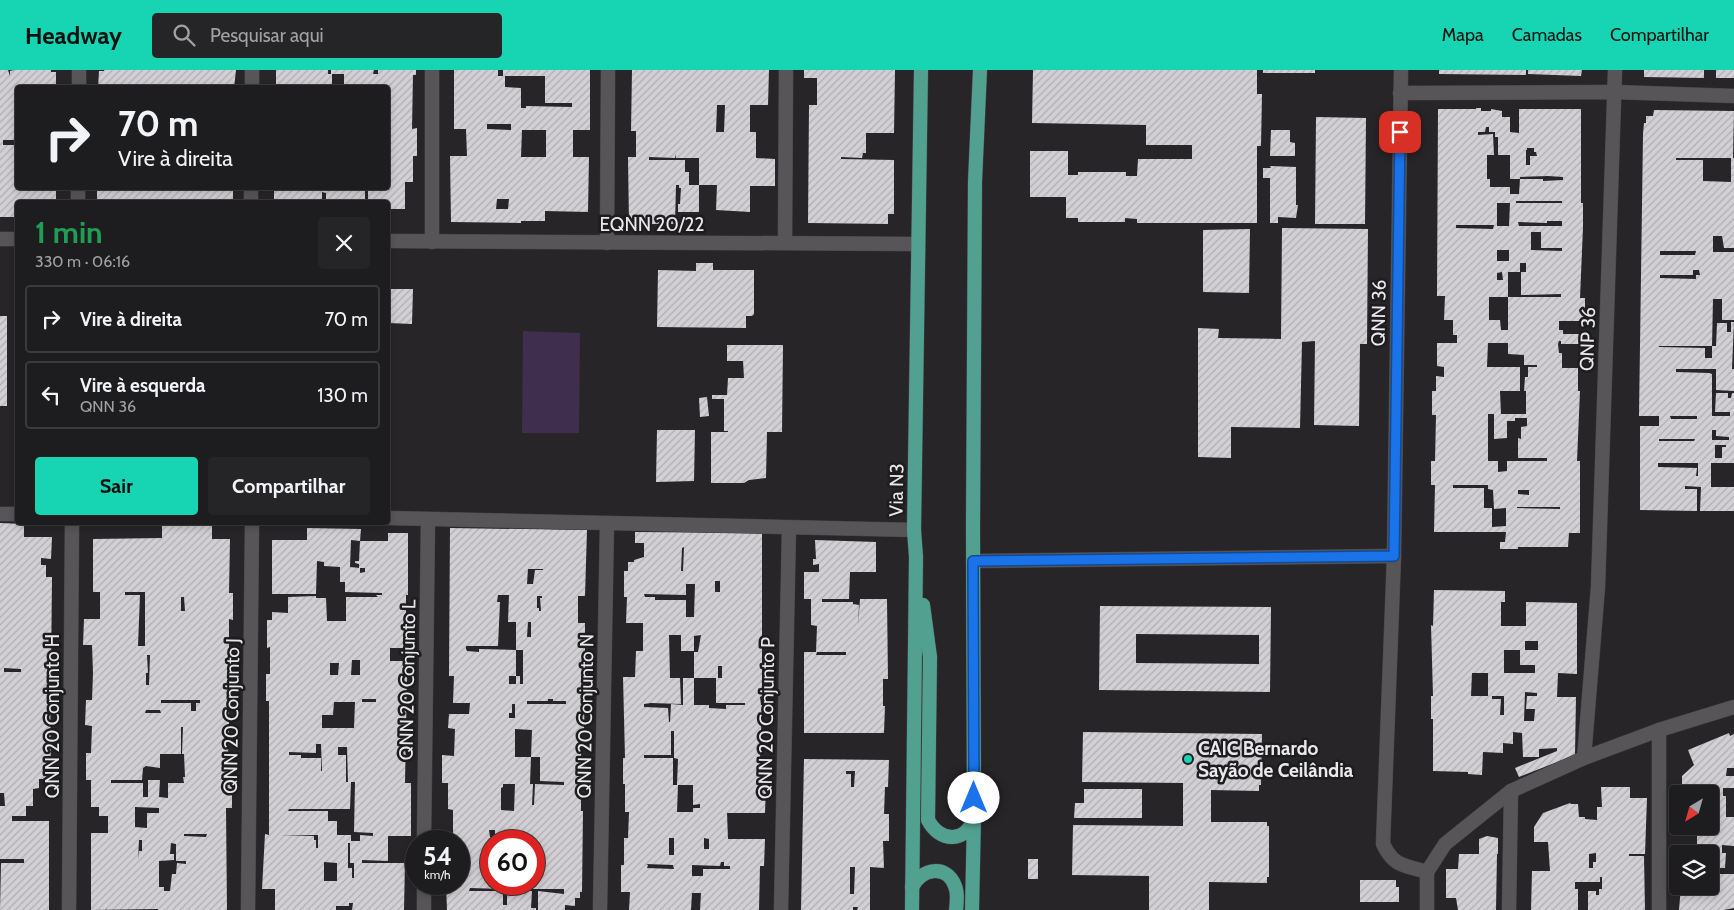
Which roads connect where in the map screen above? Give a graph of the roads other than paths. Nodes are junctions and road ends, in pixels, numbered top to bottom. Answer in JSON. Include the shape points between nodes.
{"nodes":[{"id":1,"x":79,"y":70,"type":"edge"},
{"id":2,"x":252,"y":70,"type":"edge"},
{"id":3,"x":432,"y":70,"type":"edge"},
{"id":4,"x":608,"y":70,"type":"edge"},
{"id":5,"x":786,"y":70,"type":"edge"},
{"id":6,"x":921,"y":70,"type":"edge"},
{"id":7,"x":1401,"y":70,"type":"edge"},
{"id":8,"x":1615,"y":70,"type":"edge"},
{"id":9,"x":979,"y":71,"type":"edge"},
{"id":10,"x":79,"y":85,"type":"edge"},
{"id":11,"x":252,"y":85,"type":"edge"},
{"id":12,"x":1614,"y":92,"type":"junction"},
{"id":13,"x":1400,"y":94,"type":"junction"},
{"id":14,"x":1734,"y":96,"type":"edge"},
{"id":15,"x":0,"y":239,"type":"edge"},
{"id":16,"x":15,"y":239,"type":"edge"},
{"id":17,"x":390,"y":241,"type":"edge"},
{"id":18,"x":432,"y":242,"type":"junction"},
{"id":19,"x":607,"y":243,"type":"junction"},
{"id":20,"x":785,"y":243,"type":"junction"},
{"id":21,"x":917,"y":244,"type":"junction"},
{"id":22,"x":0,"y":514,"type":"edge"},
{"id":23,"x":15,"y":514,"type":"edge"},
{"id":24,"x":390,"y":518,"type":"edge"},
{"id":25,"x":428,"y":519,"type":"junction"},
{"id":26,"x":607,"y":524,"type":"junction"},
{"id":27,"x":72,"y":525,"type":"edge"},
{"id":28,"x":252,"y":525,"type":"edge"},
{"id":29,"x":789,"y":528,"type":"junction"},
{"id":30,"x":914,"y":530,"type":"junction"},
{"id":31,"x":1394,"y":556,"type":"junction"},
{"id":32,"x":916,"y":557,"type":"junction"},
{"id":33,"x":973,"y":561,"type":"junction"},
{"id":34,"x":1734,"y":707,"type":"edge"},
{"id":35,"x":1659,"y":730,"type":"junction"},
{"id":36,"x":1584,"y":758,"type":"junction"},
{"id":37,"x":1511,"y":791,"type":"junction"},
{"id":38,"x":974,"y":817,"type":"junction"},
{"id":39,"x":424,"y":830,"type":"edge"},
{"id":40,"x":1427,"y":872,"type":"junction"},
{"id":41,"x":912,"y":887,"type":"junction"},
{"id":42,"x":424,"y":895,"type":"edge"},
{"id":43,"x":69,"y":910,"type":"edge"},
{"id":44,"x":248,"y":910,"type":"edge"},
{"id":45,"x":424,"y":910,"type":"edge"},
{"id":46,"x":600,"y":910,"type":"edge"},
{"id":47,"x":781,"y":910,"type":"edge"},
{"id":48,"x":912,"y":910,"type":"edge"},
{"id":49,"x":956,"y":910,"type":"edge"},
{"id":50,"x":972,"y":910,"type":"edge"},
{"id":51,"x":1427,"y":910,"type":"edge"},
{"id":52,"x":1509,"y":910,"type":"edge"},
{"id":53,"x":1659,"y":910,"type":"edge"}],
"edges":[{"from":1,"to":10,"type":"street"},
{"from":2,"to":11,"type":"street"},
{"from":3,"to":18,"type":"street"},
{"from":4,"to":19,"type":"street"},
{"from":5,"to":20,"type":"street"},
{"from":6,"to":21,"type":"main road","name":"Via N3"},
{"from":7,"to":13,"type":"street","name":"QNN 36"},
{"from":8,"to":12,"type":"street","name":"QNP 36"},
{"from":9,"to":33,"type":"main road","via":[[975,182]]},
{"from":12,"to":13,"type":"street"},
{"from":12,"to":14,"type":"street"},
{"from":12,"to":36,"type":"street","name":"QNP 36","via":[[1598,587]]},
{"from":13,"to":31,"type":"street","name":"QNN 36"},
{"from":15,"to":16,"type":"street"},
{"from":17,"to":18,"type":"street","name":"EQNN 20/22"},
{"from":18,"to":19,"type":"street","name":"EQNN 20/22"},
{"from":19,"to":20,"type":"street","name":"EQNN 20/22"},
{"from":20,"to":21,"type":"street","name":"EQNN 20/22"},
{"from":21,"to":30,"type":"main road","name":"Via N3"},
{"from":22,"to":23,"type":"street"},
{"from":24,"to":25,"type":"street"},
{"from":25,"to":26,"type":"street"},
{"from":25,"to":39,"type":"street","name":"QNN 20 Conjunto L"},
{"from":26,"to":29,"type":"street"},
{"from":26,"to":46,"type":"street","name":"QNN 20 Conjunto N"},
{"from":27,"to":43,"type":"street","name":"QNN 20 Conjunto H"},
{"from":28,"to":44,"type":"street","name":"QNN 20 Conjunto J"},
{"from":29,"to":30,"type":"street"},
{"from":29,"to":47,"type":"street","name":"QNN 20 Conjunto P"},
{"from":30,"to":32,"type":"main road","name":"Via N3"},
{"from":31,"to":33,"type":"street"},
{"from":31,"to":40,"type":"street","name":"QNN 36","via":[[1383,844],[1396,863]]},
{"from":32,"to":38,"type":"main road","via":[[930,657],[928,820],[938,833],[953,837],[967,831]]},
{"from":32,"to":41,"type":"main road","name":"Via N3"},
{"from":33,"to":38,"type":"main road"},
{"from":34,"to":35,"type":"street"},
{"from":35,"to":36,"type":"street"},
{"from":35,"to":53,"type":"street"},
{"from":36,"to":37,"type":"street"},
{"from":37,"to":40,"type":"street","via":[[1445,844]]},
{"from":37,"to":52,"type":"street"},
{"from":38,"to":50,"type":"main road"},
{"from":40,"to":51,"type":"street"},
{"from":41,"to":48,"type":"main road","name":"Via N3"},
{"from":41,"to":49,"type":"main road","via":[[922,874],[938,871],[946,874],[956,887]]},
{"from":42,"to":45,"type":"street"}]}
